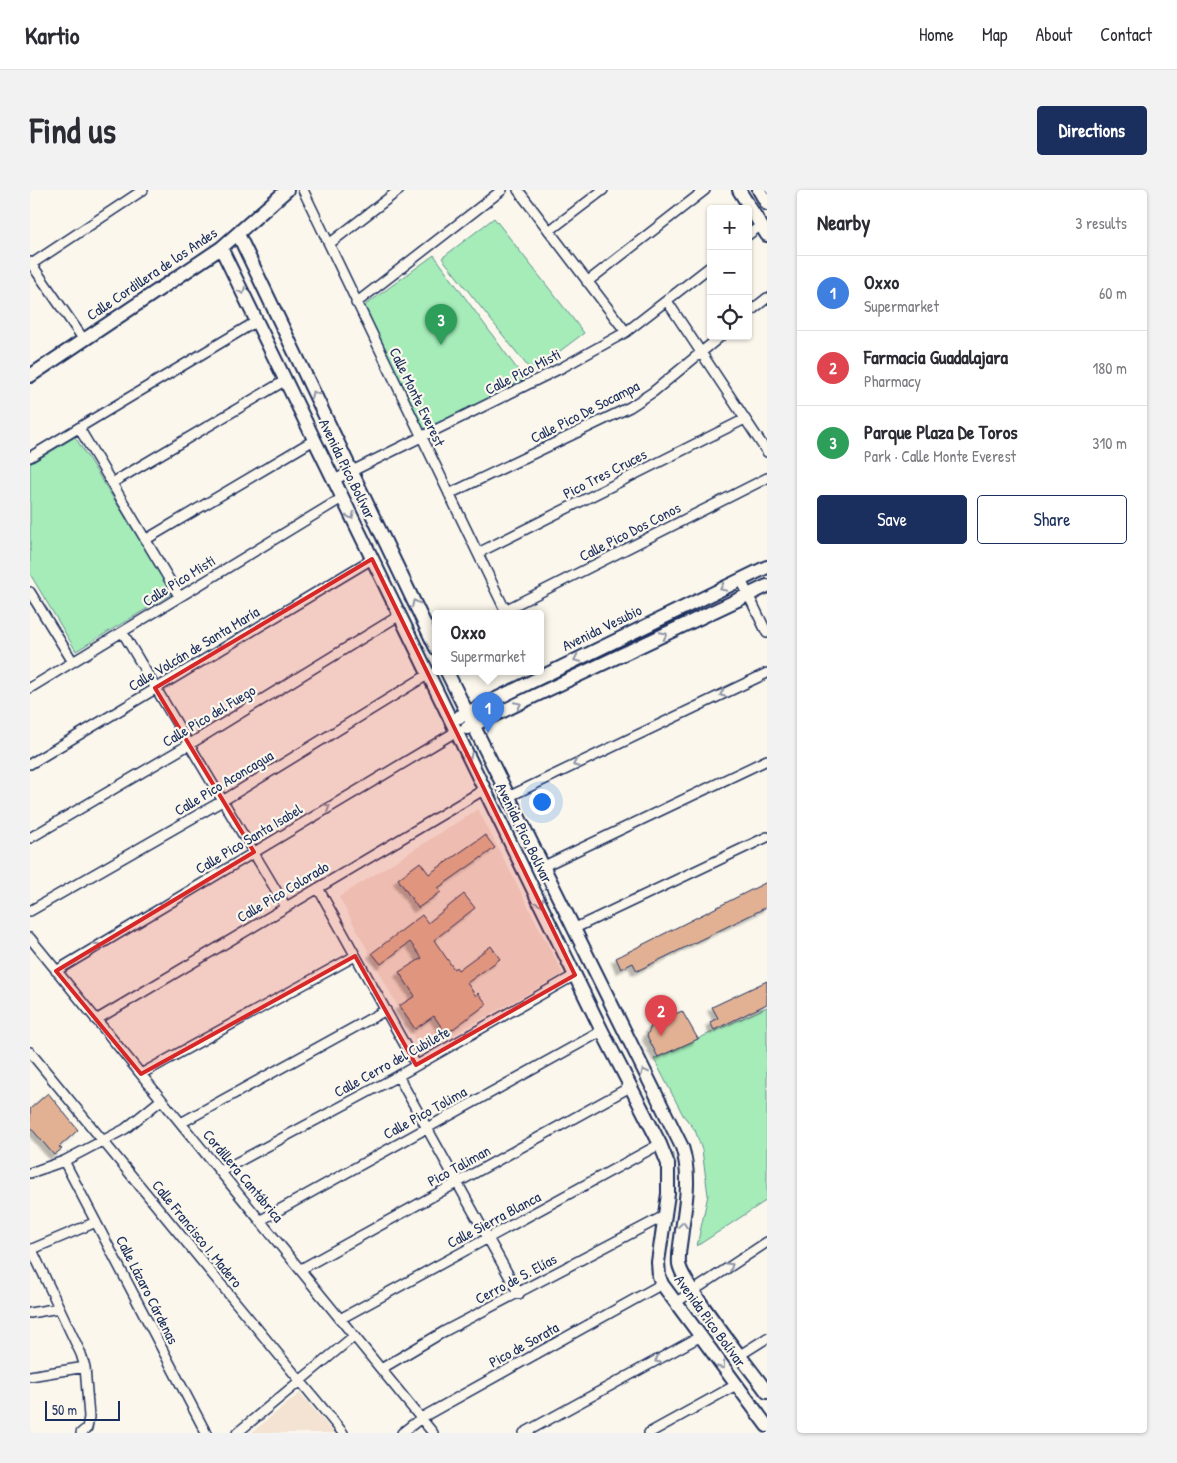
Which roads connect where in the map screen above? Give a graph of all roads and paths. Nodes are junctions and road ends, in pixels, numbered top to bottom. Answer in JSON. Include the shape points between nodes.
{"nodes":[{"id":1,"x":143,"y":190,"type":"edge"},
{"id":2,"x":287,"y":190,"type":"edge"},
{"id":3,"x":303,"y":190,"type":"edge"},
{"id":4,"x":400,"y":190,"type":"edge"},
{"id":5,"x":502,"y":190,"type":"edge"},
{"id":6,"x":518,"y":190,"type":"edge"},
{"id":7,"x":603,"y":190,"type":"edge"},
{"id":8,"x":705,"y":190,"type":"edge"},
{"id":9,"x":740,"y":190,"type":"edge"},
{"id":10,"x":759,"y":190,"type":"edge"},
{"id":11,"x":767,"y":204,"type":"edge"},
{"id":12,"x":549,"y":231,"type":"junction"},
{"id":13,"x":764,"y":231,"type":"edge"},
{"id":14,"x":238,"y":234,"type":"junction"},
{"id":15,"x":329,"y":244,"type":"junction"},
{"id":16,"x":221,"y":248,"type":"junction"},
{"id":17,"x":30,"y":264,"type":"edge"},
{"id":18,"x":707,"y":269,"type":"edge"},
{"id":19,"x":587,"y":282,"type":"junction"},
{"id":20,"x":767,"y":298,"type":"edge"},
{"id":21,"x":667,"y":301,"type":"junction"},
{"id":22,"x":356,"y":303,"type":"junction"},
{"id":23,"x":752,"y":310,"type":"edge"},
{"id":24,"x":256,"y":321,"type":"junction"},
{"id":25,"x":626,"y":332,"type":"junction"},
{"id":26,"x":84,"y":340,"type":"junction"},
{"id":27,"x":716,"y":340,"type":"edge"},
{"id":28,"x":702,"y":352,"type":"junction"},
{"id":29,"x":30,"y":376,"type":"edge"},
{"id":30,"x":286,"y":380,"type":"junction"},
{"id":31,"x":745,"y":419,"type":"junction"},
{"id":32,"x":79,"y":428,"type":"junction"},
{"id":33,"x":421,"y":438,"type":"junction"},
{"id":34,"x":314,"y":440,"type":"junction"},
{"id":35,"x":767,"y":452,"type":"edge"},
{"id":36,"x":30,"y":457,"type":"edge"},
{"id":37,"x":352,"y":472,"type":"junction"},
{"id":38,"x":767,"y":478,"type":"edge"},
{"id":39,"x":334,"y":480,"type":"junction"},
{"id":40,"x":112,"y":483,"type":"junction"},
{"id":41,"x":449,"y":494,"type":"junction"},
{"id":42,"x":342,"y":498,"type":"junction"},
{"id":43,"x":145,"y":540,"type":"junction"},
{"id":44,"x":478,"y":553,"type":"junction"},
{"id":45,"x":372,"y":559,"type":"junction"},
{"id":46,"x":767,"y":567,"type":"edge"},
{"id":47,"x":741,"y":580,"type":"junction"},
{"id":48,"x":767,"y":586,"type":"edge"},
{"id":49,"x":30,"y":592,"type":"edge"},
{"id":50,"x":748,"y":595,"type":"junction"},
{"id":51,"x":179,"y":596,"type":"junction"},
{"id":52,"x":34,"y":608,"type":"edge"},
{"id":53,"x":505,"y":610,"type":"edge"},
{"id":54,"x":510,"y":610,"type":"edge"},
{"id":55,"x":400,"y":615,"type":"junction"},
{"id":56,"x":122,"y":633,"type":"junction"},
{"id":57,"x":767,"y":633,"type":"edge"},
{"id":58,"x":432,"y":640,"type":"edge"},
{"id":59,"x":73,"y":662,"type":"junction"},
{"id":60,"x":544,"y":671,"type":"edge"},
{"id":61,"x":767,"y":673,"type":"edge"},
{"id":62,"x":429,"y":674,"type":"junction"},
{"id":63,"x":448,"y":675,"type":"edge"},
{"id":64,"x":535,"y":675,"type":"edge"},
{"id":65,"x":30,"y":688,"type":"edge"},
{"id":66,"x":155,"y":688,"type":"junction"},
{"id":67,"x":466,"y":713,"type":"junction"},
{"id":68,"x":455,"y":726,"type":"junction"},
{"id":69,"x":473,"y":727,"type":"junction"},
{"id":70,"x":190,"y":744,"type":"junction"},
{"id":71,"x":767,"y":760,"type":"edge"},
{"id":72,"x":30,"y":764,"type":"edge"},
{"id":73,"x":485,"y":789,"type":"junction"},
{"id":74,"x":508,"y":797,"type":"junction"},
{"id":75,"x":224,"y":800,"type":"junction"},
{"id":76,"x":767,"y":836,"type":"edge"},
{"id":77,"x":30,"y":838,"type":"edge"},
{"id":78,"x":254,"y":852,"type":"junction"},
{"id":79,"x":542,"y":867,"type":"junction"},
{"id":80,"x":318,"y":888,"type":"junction"},
{"id":81,"x":286,"y":907,"type":"junction"},
{"id":82,"x":30,"y":911,"type":"edge"},
{"id":83,"x":573,"y":929,"type":"junction"},
{"id":84,"x":30,"y":938,"type":"edge"},
{"id":85,"x":355,"y":956,"type":"junction"},
{"id":86,"x":56,"y":971,"type":"junction"},
{"id":87,"x":575,"y":975,"type":"junction"},
{"id":88,"x":386,"y":1010,"type":"junction"},
{"id":89,"x":96,"y":1020,"type":"junction"},
{"id":90,"x":602,"y":1031,"type":"junction"},
{"id":91,"x":30,"y":1052,"type":"edge"},
{"id":92,"x":416,"y":1065,"type":"junction"},
{"id":93,"x":141,"y":1074,"type":"junction"},
{"id":94,"x":398,"y":1076,"type":"junction"},
{"id":95,"x":630,"y":1087,"type":"junction"},
{"id":96,"x":161,"y":1100,"type":"junction"},
{"id":97,"x":181,"y":1123,"type":"junction"},
{"id":98,"x":426,"y":1128,"type":"junction"},
{"id":99,"x":104,"y":1141,"type":"junction"},
{"id":100,"x":660,"y":1144,"type":"junction"},
{"id":101,"x":64,"y":1161,"type":"junction"},
{"id":102,"x":221,"y":1171,"type":"junction"},
{"id":103,"x":30,"y":1173,"type":"edge"},
{"id":104,"x":457,"y":1183,"type":"junction"},
{"id":105,"x":666,"y":1215,"type":"junction"},
{"id":106,"x":261,"y":1220,"type":"junction"},
{"id":107,"x":96,"y":1222,"type":"junction"},
{"id":108,"x":489,"y":1239,"type":"junction"},
{"id":109,"x":767,"y":1242,"type":"edge"},
{"id":110,"x":31,"y":1250,"type":"edge"},
{"id":111,"x":301,"y":1269,"type":"junction"},
{"id":112,"x":662,"y":1284,"type":"junction"},
{"id":113,"x":692,"y":1290,"type":"junction"},
{"id":114,"x":519,"y":1294,"type":"junction"},
{"id":115,"x":675,"y":1303,"type":"junction"},
{"id":116,"x":59,"y":1308,"type":"junction"},
{"id":117,"x":30,"y":1313,"type":"edge"},
{"id":118,"x":340,"y":1319,"type":"junction"},
{"id":119,"x":354,"y":1336,"type":"junction"},
{"id":120,"x":700,"y":1336,"type":"junction"},
{"id":121,"x":767,"y":1338,"type":"edge"},
{"id":122,"x":740,"y":1355,"type":"junction"},
{"id":123,"x":84,"y":1367,"type":"junction"},
{"id":124,"x":381,"y":1369,"type":"junction"},
{"id":125,"x":30,"y":1376,"type":"edge"},
{"id":126,"x":300,"y":1381,"type":"junction"},
{"id":127,"x":736,"y":1385,"type":"junction"},
{"id":128,"x":767,"y":1392,"type":"edge"},
{"id":129,"x":421,"y":1418,"type":"junction"},
{"id":130,"x":767,"y":1426,"type":"edge"},
{"id":131,"x":84,"y":1431,"type":"edge"},
{"id":132,"x":206,"y":1433,"type":"edge"},
{"id":133,"x":236,"y":1433,"type":"edge"},
{"id":134,"x":343,"y":1433,"type":"edge"},
{"id":135,"x":402,"y":1433,"type":"edge"},
{"id":136,"x":433,"y":1433,"type":"edge"},
{"id":137,"x":524,"y":1433,"type":"edge"},
{"id":138,"x":649,"y":1433,"type":"edge"}],
"edges":[{"from":1,"to":17,"type":"street"},
{"from":2,"to":14,"type":"street","name":"Calle Cordillera de los Andes"},
{"from":3,"to":15,"type":"street","name":"Calle Monte Everest"},
{"from":4,"to":15,"type":"street"},
{"from":5,"to":22,"type":"street"},
{"from":6,"to":12,"type":"street"},
{"from":7,"to":12,"type":"street"},
{"from":8,"to":19,"type":"street"},
{"from":9,"to":13,"type":"street"},
{"from":10,"to":11,"type":"street"},
{"from":12,"to":19,"type":"street"},
{"from":14,"to":16,"type":"street","name":"Calle Cordillera de los Andes"},
{"from":37,"to":14,"type":"street","name":"Avenida Pico Bolívar","one_way":true},
{"from":15,"to":22,"type":"street","name":"Calle Monte Everest"},
{"from":16,"to":24,"type":"street","name":"Avenida Pico Bolívar","one_way":true},
{"from":16,"to":26,"type":"street","name":"Calle Cordillera de los Andes"},
{"from":17,"to":26,"type":"street"},
{"from":18,"to":21,"type":"street","name":"Calle Pico Misti"},
{"from":19,"to":25,"type":"street"},
{"from":20,"to":23,"type":"street"},
{"from":21,"to":25,"type":"street","name":"Calle Pico Misti"},
{"from":21,"to":28,"type":"street"},
{"from":22,"to":33,"type":"street","name":"Calle Monte Everest"},
{"from":24,"to":30,"type":"street","name":"Avenida Pico Bolívar"},
{"from":24,"to":32,"type":"street"},
{"from":25,"to":33,"type":"street","name":"Calle Pico Misti","via":[[564,367]]},
{"from":26,"to":29,"type":"street","name":"Calle Cordillera de los Andes"},
{"from":27,"to":28,"type":"street","name":"Calle Pico De Socampa"},
{"from":28,"to":31,"type":"street"},
{"from":28,"to":41,"type":"street","name":"Calle Pico De Socampa","via":[[630,407]]},
{"from":30,"to":34,"type":"street","name":"Avenida Pico Bolívar"},
{"from":30,"to":40,"type":"street"},
{"from":31,"to":35,"type":"street"},
{"from":31,"to":44,"type":"street","name":"Pico Tres Cruces"},
{"from":32,"to":36,"type":"street"},
{"from":32,"to":40,"type":"street"},
{"from":33,"to":37,"type":"street","name":"Calle Pico Misti"},
{"from":33,"to":41,"type":"street","name":"Calle Monte Everest"},
{"from":34,"to":39,"type":"street","name":"Avenida Pico Bolívar"},
{"from":34,"to":43,"type":"street"},
{"from":37,"to":39,"type":"street","name":"Calle Pico Misti"},
{"from":58,"to":37,"type":"street","name":"Avenida Pico Bolívar","one_way":true},
{"from":38,"to":54,"type":"street","name":"Calle Pico Dos Conos"},
{"from":39,"to":42,"type":"street","name":"Avenida Pico Bolívar"},
{"from":40,"to":43,"type":"street"},
{"from":41,"to":44,"type":"street","name":"Calle Monte Everest"},
{"from":42,"to":45,"type":"street","name":"Avenida Pico Bolívar","one_way":true},
{"from":42,"to":51,"type":"street","name":"Calle Pico Misti"},
{"from":43,"to":51,"type":"street"},
{"from":44,"to":53,"type":"street","name":"Calle Monte Everest"},
{"from":45,"to":55,"type":"street","name":"Avenida Pico Bolívar"},
{"from":45,"to":66,"type":"street","name":"Calle Volcán de Santa María"},
{"from":46,"to":47,"type":"street","name":"Avenida Vesubio"},
{"from":47,"to":50,"type":"street"},
{"from":47,"to":60,"type":"street","name":"Avenida Vesubio","one_way":true},
{"from":48,"to":50,"type":"street"},
{"from":49,"to":52,"type":"street"},
{"from":50,"to":57,"type":"street"},
{"from":69,"to":50,"type":"street","one_way":true},
{"from":51,"to":56,"type":"street","name":"Calle Pico Misti"},
{"from":52,"to":59,"type":"street"},
{"from":55,"to":62,"type":"street","name":"Avenida Pico Bolívar"},
{"from":55,"to":70,"type":"street","name":"Calle Pico del Fuego"},
{"from":56,"to":59,"type":"street","name":"Calle Pico Misti"},
{"from":56,"to":66,"type":"street"},
{"from":59,"to":65,"type":"street","name":"Calle Pico Misti"},
{"from":61,"to":74,"type":"street","one_way":true},
{"from":62,"to":68,"type":"street","name":"Avenida Pico Bolívar"},
{"from":62,"to":75,"type":"street","name":"Calle Pico Aconcagua"},
{"from":63,"to":67,"type":"street","name":"Avenida Pico Bolívar"},
{"from":64,"to":67,"type":"street","name":"Avenida Vesubio"},
{"from":66,"to":70,"type":"street"},
{"from":66,"to":72,"type":"street","name":"Calle Volcán de Santa María"},
{"from":67,"to":68,"type":"street","name":"Avenida Vesubio"},
{"from":67,"to":69,"type":"street","name":"Avenida Pico Bolívar"},
{"from":68,"to":69,"type":"street"},
{"from":68,"to":73,"type":"street","name":"Avenida Pico Bolívar","one_way":true},
{"from":78,"to":68,"type":"street","name":"Calle Pico Santa Isabel","one_way":true},
{"from":69,"to":74,"type":"street","name":"Avenida Pico Bolívar"},
{"from":70,"to":75,"type":"street"},
{"from":70,"to":77,"type":"street","name":"Calle Pico del Fuego"},
{"from":71,"to":79,"type":"street"},
{"from":73,"to":80,"type":"street","name":"Calle Pico Colorado"},
{"from":73,"to":87,"type":"street","name":"Avenida Pico Bolívar","one_way":true},
{"from":74,"to":79,"type":"street","name":"Avenida Pico Bolívar"},
{"from":75,"to":78,"type":"street"},
{"from":75,"to":82,"type":"street","name":"Calle Pico Aconcagua"},
{"from":76,"to":83,"type":"street"},
{"from":78,"to":81,"type":"street"},
{"from":86,"to":78,"type":"street","name":"Calle Pico Santa Isabel","one_way":true},
{"from":79,"to":83,"type":"street","name":"Avenida Pico Bolívar"},
{"from":80,"to":81,"type":"street","name":"Calle Pico Colorado"},
{"from":80,"to":85,"type":"street"},
{"from":81,"to":89,"type":"street","name":"Calle Pico Colorado"},
{"from":113,"to":83,"type":"street","name":"Avenida Pico Bolívar","one_way":true,"via":[[680,1264],[688,1184],[682,1147]]},
{"from":84,"to":86,"type":"street","name":"Cordillera Cantábrica"},
{"from":85,"to":88,"type":"street"},
{"from":85,"to":93,"type":"street"},
{"from":86,"to":89,"type":"street","name":"Cordillera Cantábrica"},
{"from":87,"to":90,"type":"street","name":"Avenida Pico Bolívar"},
{"from":87,"to":92,"type":"street","name":"Calle Cerro del Cubilete"},
{"from":88,"to":92,"type":"street"},
{"from":88,"to":97,"type":"street"},
{"from":89,"to":93,"type":"street","name":"Cordillera Cantábrica"},
{"from":90,"to":95,"type":"street","name":"Avenida Pico Bolívar"},
{"from":90,"to":98,"type":"street","name":"Calle Pico Tolima"},
{"from":91,"to":99,"type":"street","name":"Calle Francisco I. Madero"},
{"from":92,"to":94,"type":"street","name":"Calle Cerro del Cubilete"},
{"from":93,"to":96,"type":"street","name":"Cordillera Cantábrica"},
{"from":94,"to":98,"type":"street"},
{"from":94,"to":102,"type":"street","name":"Calle Cerro del Cubilete"},
{"from":95,"to":100,"type":"street","name":"Avenida Pico Bolívar"},
{"from":95,"to":104,"type":"street","name":"Pico Taliman"},
{"from":96,"to":97,"type":"street","name":"Cordillera Cantábrica"},
{"from":96,"to":99,"type":"street","via":[[125,1129]]},
{"from":97,"to":102,"type":"street","name":"Cordillera Cantábrica"},
{"from":98,"to":104,"type":"street"},
{"from":98,"to":106,"type":"street","name":"Calle Pico Tolima"},
{"from":99,"to":101,"type":"street"},
{"from":99,"to":126,"type":"street","name":"Calle Francisco I. Madero"},
{"from":100,"to":105,"type":"street","name":"Avenida Pico Bolívar","via":[[669,1173]]},
{"from":100,"to":108,"type":"street","name":"Calle Sierra Blanca"},
{"from":101,"to":103,"type":"street"},
{"from":101,"to":107,"type":"street","name":"Calle Lázaro Cárdenas"},
{"from":102,"to":106,"type":"street","name":"Cordillera Cantábrica"},
{"from":104,"to":108,"type":"street"},
{"from":104,"to":111,"type":"street","name":"Pico Taliman"},
{"from":105,"to":112,"type":"street","name":"Avenida Pico Bolívar","via":[[658,1262]]},
{"from":105,"to":114,"type":"street","name":"Cerro de S. Elías"},
{"from":106,"to":111,"type":"street","name":"Cordillera Cantábrica"},
{"from":107,"to":110,"type":"street"},
{"from":107,"to":132,"type":"street","name":"Calle Lázaro Cárdenas"},
{"from":108,"to":114,"type":"street"},
{"from":108,"to":118,"type":"street","name":"Calle Sierra Blanca"},
{"from":113,"to":109,"type":"street","one_way":true},
{"from":110,"to":116,"type":"street"},
{"from":111,"to":118,"type":"street","name":"Cordillera Cantábrica"},
{"from":112,"to":115,"type":"street","name":"Avenida Pico Bolívar"},
{"from":112,"to":129,"type":"street","name":"Pico de Sorata"},
{"from":113,"to":115,"type":"street"},
{"from":113,"to":122,"type":"street","name":"Avenida Pico Bolívar"},
{"from":114,"to":124,"type":"street","name":"Cerro de S. Elías","via":[[445,1331]]},
{"from":115,"to":120,"type":"street","name":"Avenida Pico Bolívar"},
{"from":116,"to":117,"type":"street"},
{"from":116,"to":123,"type":"street"},
{"from":118,"to":119,"type":"street","name":"Cordillera Cantábrica"},
{"from":119,"to":124,"type":"street","name":"Cordillera Cantábrica"},
{"from":119,"to":126,"type":"street"},
{"from":120,"to":127,"type":"street","name":"Avenida Pico Bolívar","one_way":true},
{"from":120,"to":137,"type":"street","one_way":true},
{"from":121,"to":122,"type":"street"},
{"from":122,"to":128,"type":"street","name":"Avenida Pico Bolívar"},
{"from":123,"to":125,"type":"street"},
{"from":123,"to":131,"type":"street","via":[[89,1417]]},
{"from":124,"to":129,"type":"street","name":"Cordillera Cantábrica"},
{"from":126,"to":133,"type":"street"},
{"from":126,"to":134,"type":"street","name":"Calle Francisco I. Madero"},
{"from":127,"to":130,"type":"street","name":"Avenida Pico Bolívar"},
{"from":127,"to":138,"type":"street"},
{"from":129,"to":135,"type":"street","name":"Pico de Sorata"},
{"from":129,"to":136,"type":"street","name":"Cordillera Cantábrica"}]}
